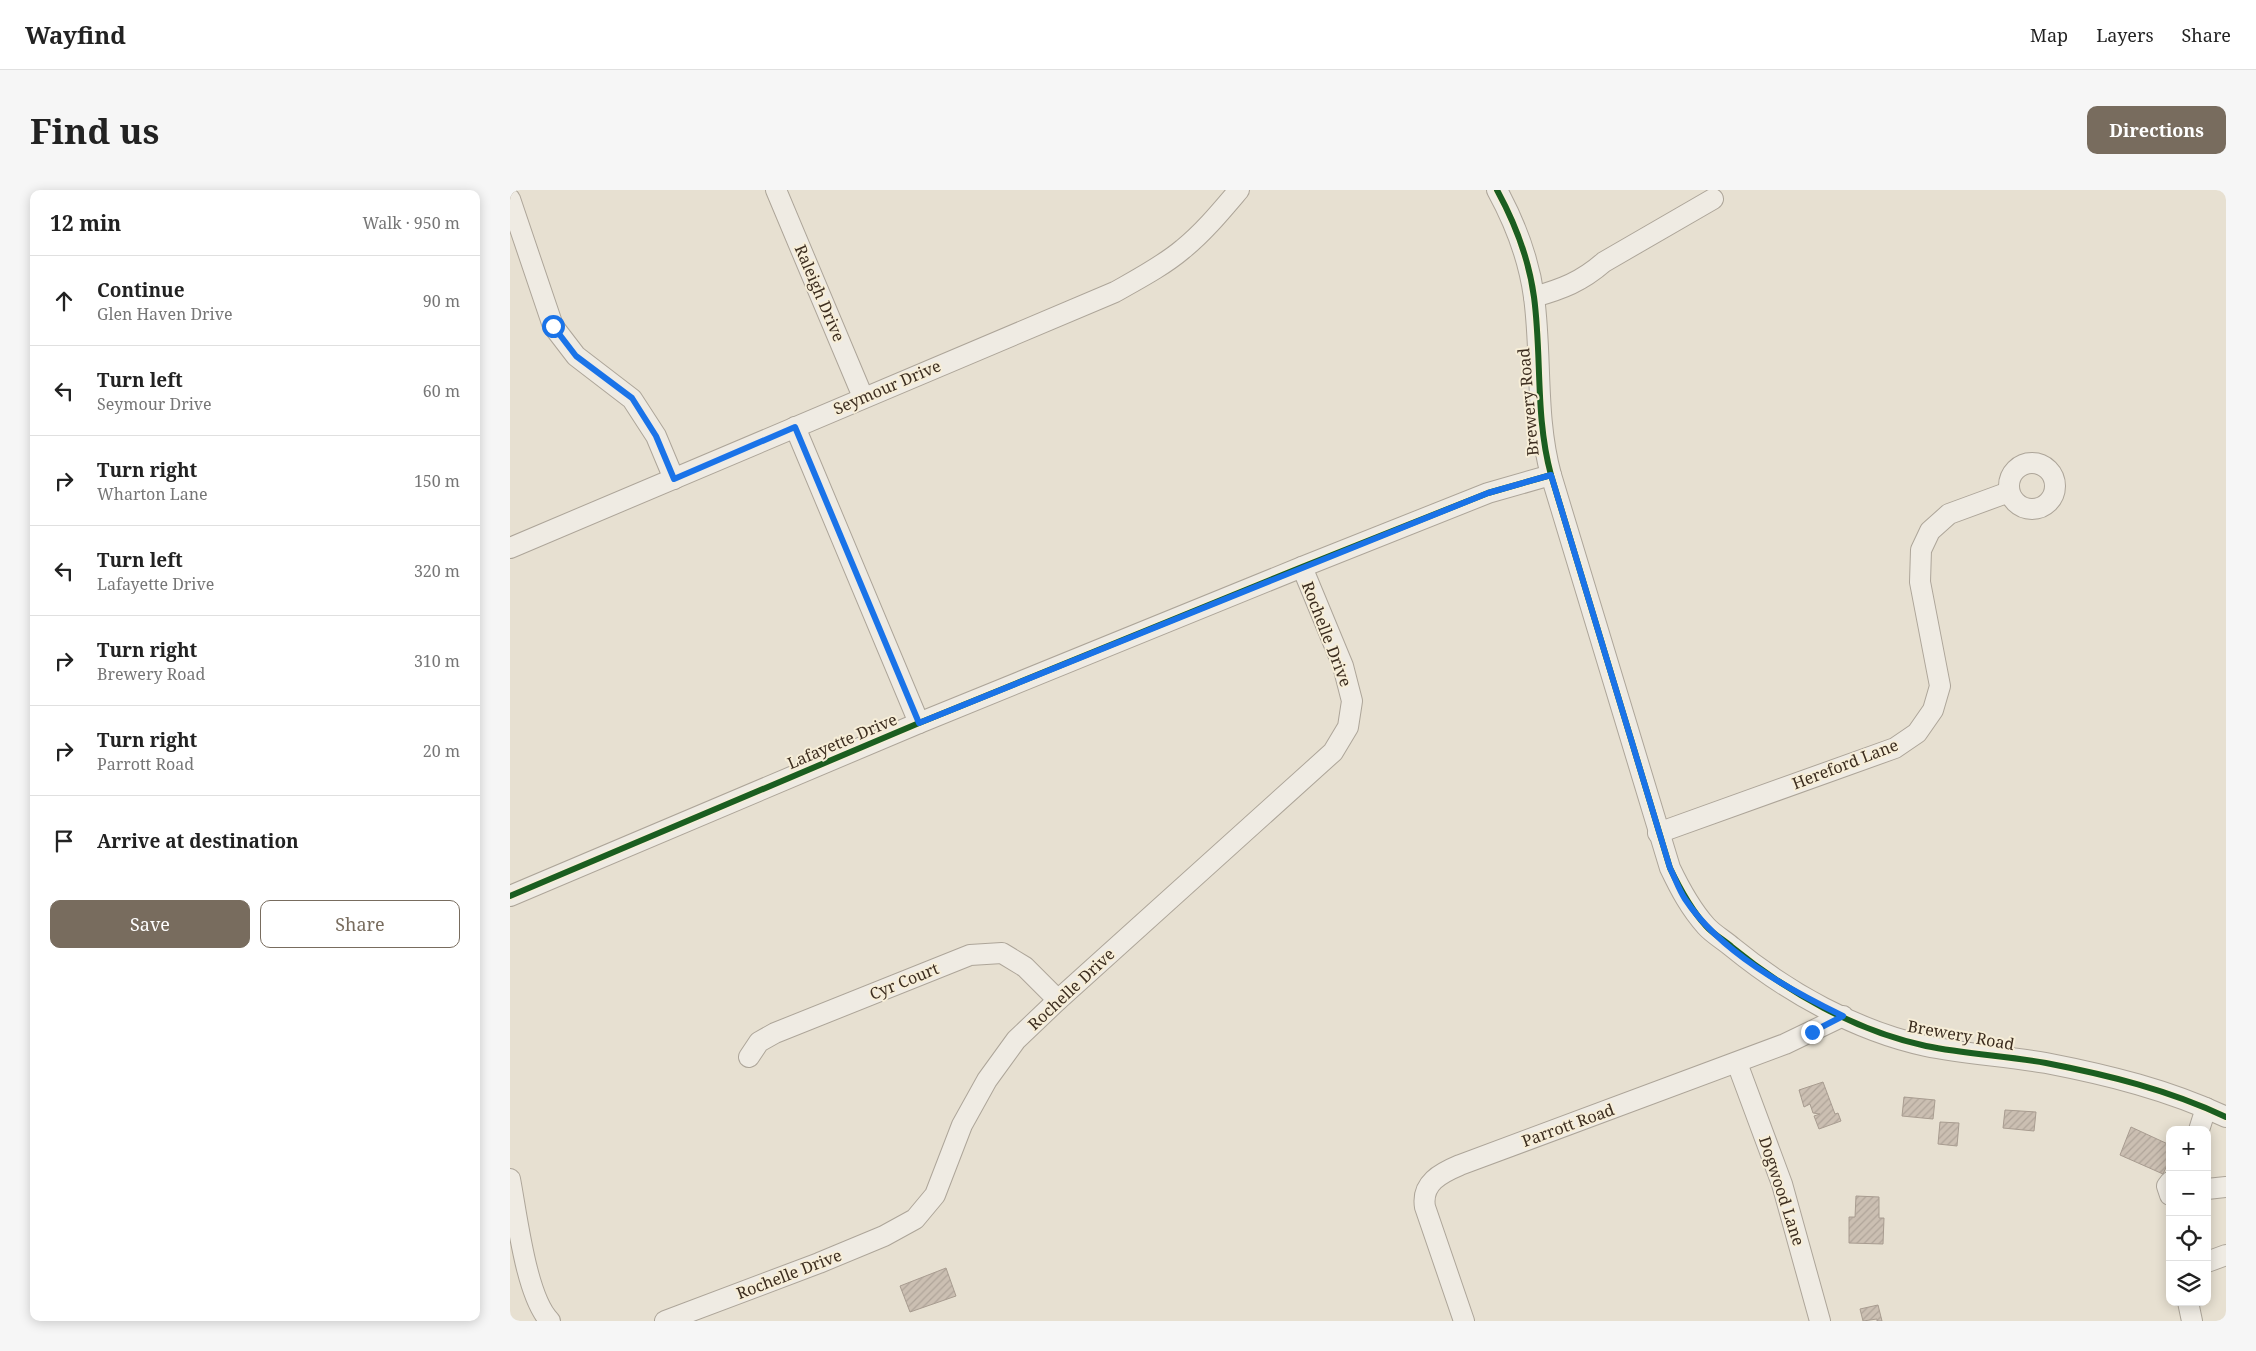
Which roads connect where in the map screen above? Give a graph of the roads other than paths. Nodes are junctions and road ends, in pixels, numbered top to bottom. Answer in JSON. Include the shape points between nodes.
{"nodes":[{"id":1,"x":776,"y":190,"type":"edge"},
{"id":2,"x":1239,"y":190,"type":"edge"},
{"id":3,"x":1497,"y":190,"type":"edge"},
{"id":4,"x":510,"y":199,"type":"edge"},
{"id":5,"x":1713,"y":199,"type":"dead end"},
{"id":6,"x":517,"y":244,"type":"edge"},
{"id":7,"x":1534,"y":297,"type":"junction"},
{"id":8,"x":863,"y":396,"type":"junction"},
{"id":9,"x":795,"y":427,"type":"junction"},
{"id":10,"x":1551,"y":475,"type":"junction"},
{"id":11,"x":674,"y":479,"type":"junction"},
{"id":12,"x":2009,"y":492,"type":"dead end"},
{"id":13,"x":510,"y":548,"type":"edge"},
{"id":14,"x":1302,"y":567,"type":"junction"},
{"id":15,"x":919,"y":723,"type":"junction"},
{"id":16,"x":1658,"y":833,"type":"junction"},
{"id":17,"x":510,"y":896,"type":"edge"},
{"id":18,"x":1058,"y":1000,"type":"junction"},
{"id":19,"x":1843,"y":1016,"type":"junction"},
{"id":20,"x":749,"y":1057,"type":"dead end"},
{"id":21,"x":1737,"y":1063,"type":"junction"},
{"id":22,"x":2206,"y":1108,"type":"junction"},
{"id":23,"x":2226,"y":1117,"type":"edge"},
{"id":24,"x":2200,"y":1126,"type":"edge"},
{"id":25,"x":510,"y":1179,"type":"edge"},
{"id":26,"x":2226,"y":1187,"type":"edge"},
{"id":27,"x":2211,"y":1189,"type":"edge"},
{"id":28,"x":2226,"y":1255,"type":"edge"},
{"id":29,"x":2210,"y":1261,"type":"edge"},
{"id":30,"x":2189,"y":1306,"type":"edge"},
{"id":31,"x":550,"y":1321,"type":"edge"},
{"id":32,"x":665,"y":1321,"type":"edge"},
{"id":33,"x":1464,"y":1321,"type":"edge"},
{"id":34,"x":1820,"y":1321,"type":"edge"},
{"id":35,"x":2192,"y":1321,"type":"edge"}],
"edges":[{"from":1,"to":8,"type":"street","name":"Raleigh Drive"},
{"from":2,"to":8,"type":"street","name":"Seymour Drive","via":[[1183,249],[1151,272],[1114,292]]},
{"from":3,"to":7,"type":"street","name":"Brewery Road","via":[[1510,213]]},
{"from":4,"to":6,"type":"street"},
{"from":5,"to":7,"type":"street","via":[[1564,289]]},
{"from":6,"to":11,"type":"street","via":[[553,326],[576,356],[632,398],[656,436]]},
{"from":7,"to":10,"type":"street","name":"Brewery Road","via":[[1543,446]]},
{"from":8,"to":9,"type":"street","name":"Seymour Drive"},
{"from":9,"to":11,"type":"street","name":"Seymour Drive"},
{"from":9,"to":15,"type":"street"},
{"from":10,"to":14,"type":"street","name":"Lafayette Drive","via":[[1488,493]]},
{"from":10,"to":16,"type":"street","name":"Brewery Road"},
{"from":11,"to":13,"type":"street","name":"Seymour Drive"},
{"from":12,"to":16,"type":"street","name":"Hereford Lane","via":[[1949,514],[1930,531],[1922,550],[1920,582],[1940,686],[1933,710],[1917,733],[1895,748]]},
{"from":14,"to":15,"type":"street","name":"Lafayette Drive"},
{"from":14,"to":18,"type":"street","name":"Rochelle Drive","via":[[1343,666],[1352,701],[1348,727],[1333,752]]},
{"from":15,"to":17,"type":"street","name":"Lafayette Drive"},
{"from":16,"to":19,"type":"street","name":"Brewery Road","via":[[1685,898],[1707,927],[1772,978]]},
{"from":18,"to":20,"type":"street","name":"Cyr Court","via":[[1025,967],[1002,953],[970,955],[775,1033],[759,1042]]},
{"from":18,"to":32,"type":"street","name":"Rochelle Drive","via":[[1016,1040],[987,1080],[962,1125],[935,1195],[915,1220],[838,1255]]},
{"from":19,"to":21,"type":"street","name":"Parrott Road"},
{"from":19,"to":22,"type":"street","name":"Brewery Road","via":[[1925,1046],[2045,1063],[2124,1080],[2168,1092]]},
{"from":21,"to":33,"type":"street","name":"Parrott Road","via":[[1460,1164],[1435,1178],[1425,1193],[1426,1207]]},
{"from":21,"to":34,"type":"street","name":"Dogwood Lane","via":[[1782,1184]]},
{"from":22,"to":23,"type":"street","name":"Brewery Road"},
{"from":22,"to":24,"type":"street"},
{"from":25,"to":31,"type":"street","via":[[531,1283],[543,1314]]},
{"from":26,"to":27,"type":"street"},
{"from":28,"to":29,"type":"street"},
{"from":30,"to":35,"type":"street"}]}
